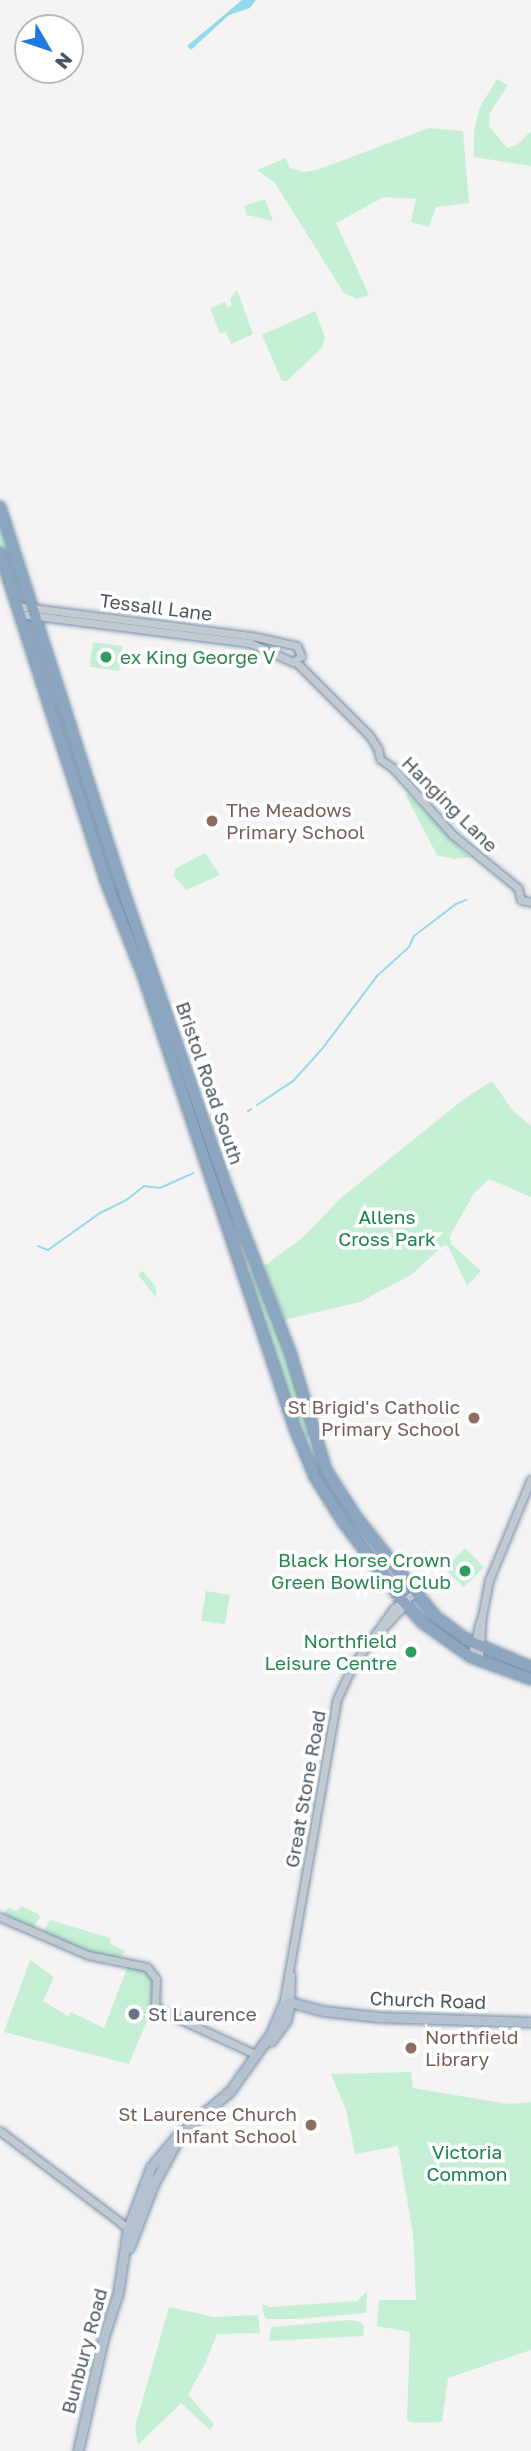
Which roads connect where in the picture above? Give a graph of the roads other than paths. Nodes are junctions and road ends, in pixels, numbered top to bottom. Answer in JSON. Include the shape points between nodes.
{"nodes":[{"id":1,"x":0,"y":507,"type":"edge"},
{"id":2,"x":0,"y":553,"type":"edge"},
{"id":3,"x":26,"y":611,"type":"junction"},
{"id":4,"x":55,"y":617,"type":"junction"},
{"id":5,"x":39,"y":631,"type":"junction"},
{"id":6,"x":289,"y":646,"type":"junction"},
{"id":7,"x":284,"y":656,"type":"junction"},
{"id":8,"x":295,"y":661,"type":"junction"},
{"id":9,"x":53,"y":674,"type":"junction"},
{"id":10,"x":48,"y":702,"type":"junction"},
{"id":11,"x":531,"y":902,"type":"edge"},
{"id":12,"x":169,"y":1014,"type":"junction"},
{"id":13,"x":158,"y":1020,"type":"junction"},
{"id":14,"x":256,"y":1264,"type":"junction"},
{"id":15,"x":241,"y":1270,"type":"junction"},
{"id":16,"x":315,"y":1434,"type":"junction"},
{"id":17,"x":299,"y":1441,"type":"junction"},
{"id":18,"x":319,"y":1450,"type":"junction"},
{"id":19,"x":306,"y":1456,"type":"junction"},
{"id":20,"x":531,"y":1479,"type":"edge"},
{"id":21,"x":408,"y":1599,"type":"junction"},
{"id":22,"x":482,"y":1616,"type":"junction"},
{"id":23,"x":476,"y":1627,"type":"junction"},
{"id":24,"x":454,"y":1633,"type":"junction"},
{"id":25,"x":476,"y":1644,"type":"junction"},
{"id":26,"x":475,"y":1658,"type":"junction"},
{"id":27,"x":531,"y":1667,"type":"edge"},
{"id":28,"x":531,"y":1679,"type":"edge"},
{"id":29,"x":0,"y":1916,"type":"edge"},
{"id":30,"x":287,"y":2006,"type":"junction"},
{"id":31,"x":531,"y":2022,"type":"edge"},
{"id":32,"x":257,"y":2055,"type":"junction"},
{"id":33,"x":0,"y":2131,"type":"edge"},
{"id":34,"x":132,"y":2230,"type":"junction"},
{"id":35,"x":78,"y":2451,"type":"edge"}],
"edges":[{"from":1,"to":3,"type":"highway","name":"Bristol Road South"},
{"from":2,"to":3,"type":"highway","name":"Bristol Road South"},
{"from":3,"to":4,"type":"street","name":"Tessall Lane"},
{"from":3,"to":5,"type":"highway","name":"Bristol Road South"},
{"from":3,"to":6,"type":"street","name":"Tessall Lane","via":[[252,636]]},
{"from":3,"to":10,"type":"highway","name":"Bristol Road South"},
{"from":4,"to":5,"type":"street"},
{"from":4,"to":7,"type":"street","name":"Tessall Lane","via":[[250,643]]},
{"from":5,"to":9,"type":"highway","name":"Bristol Road South"},
{"from":6,"to":7,"type":"street"},
{"from":6,"to":8,"type":"street","via":[[300,650]]},
{"from":7,"to":8,"type":"street"},
{"from":8,"to":11,"type":"street","name":"Hanging Lane","via":[[369,735],[380,759],[453,835],[518,888],[522,900]]},
{"from":9,"to":10,"type":"highway","via":[[56,696]]},
{"from":9,"to":12,"type":"highway","name":"Bristol Road South"},
{"from":10,"to":13,"type":"highway","name":"Bristol Road South","via":[[105,878]]},
{"from":12,"to":13,"type":"highway"},
{"from":12,"to":14,"type":"highway","name":"Bristol Road South"},
{"from":13,"to":15,"type":"highway","name":"Bristol Road South"},
{"from":14,"to":15,"type":"highway"},
{"from":14,"to":16,"type":"highway","name":"Bristol Road South"},
{"from":15,"to":17,"type":"highway","name":"Bristol Road South"},
{"from":16,"to":17,"type":"highway","via":[[309,1441]]},
{"from":16,"to":18,"type":"highway","name":"Bristol Road South"},
{"from":17,"to":19,"type":"highway","name":"Bristol Road South"},
{"from":18,"to":19,"type":"highway"},
{"from":18,"to":21,"type":"highway","name":"Bristol Road South","via":[[335,1486]]},
{"from":19,"to":21,"type":"highway","name":"Bristol Road South","via":[[329,1501]]},
{"from":20,"to":22,"type":"street","via":[[489,1580]]},
{"from":21,"to":24,"type":"highway","name":"Bristol Road South"},
{"from":21,"to":26,"type":"highway","name":"Bristol Road South","via":[[448,1644]]},
{"from":21,"to":30,"type":"street","name":"Great Stone Road","via":[[353,1665],[337,1699]]},
{"from":22,"to":23,"type":"street"},
{"from":22,"to":25,"type":"street"},
{"from":23,"to":24,"type":"street"},
{"from":23,"to":25,"type":"street"},
{"from":24,"to":25,"type":"highway","name":"Bristol Road South"},
{"from":25,"to":26,"type":"street"},
{"from":25,"to":27,"type":"highway","name":"Bristol Road South"},
{"from":26,"to":28,"type":"highway","name":"Bristol Road South"},
{"from":29,"to":32,"type":"street","via":[[88,1955],[147,1967],[154,1973],[156,2007]]},
{"from":30,"to":31,"type":"main road","name":"Church Road"},
{"from":30,"to":32,"type":"main road","via":[[277,2035]]},
{"from":32,"to":34,"type":"main road","name":"Bunbury Road","via":[[230,2091],[164,2148],[151,2167]]},
{"from":33,"to":34,"type":"street"},
{"from":34,"to":35,"type":"main road","name":"Bunbury Road"}]}
